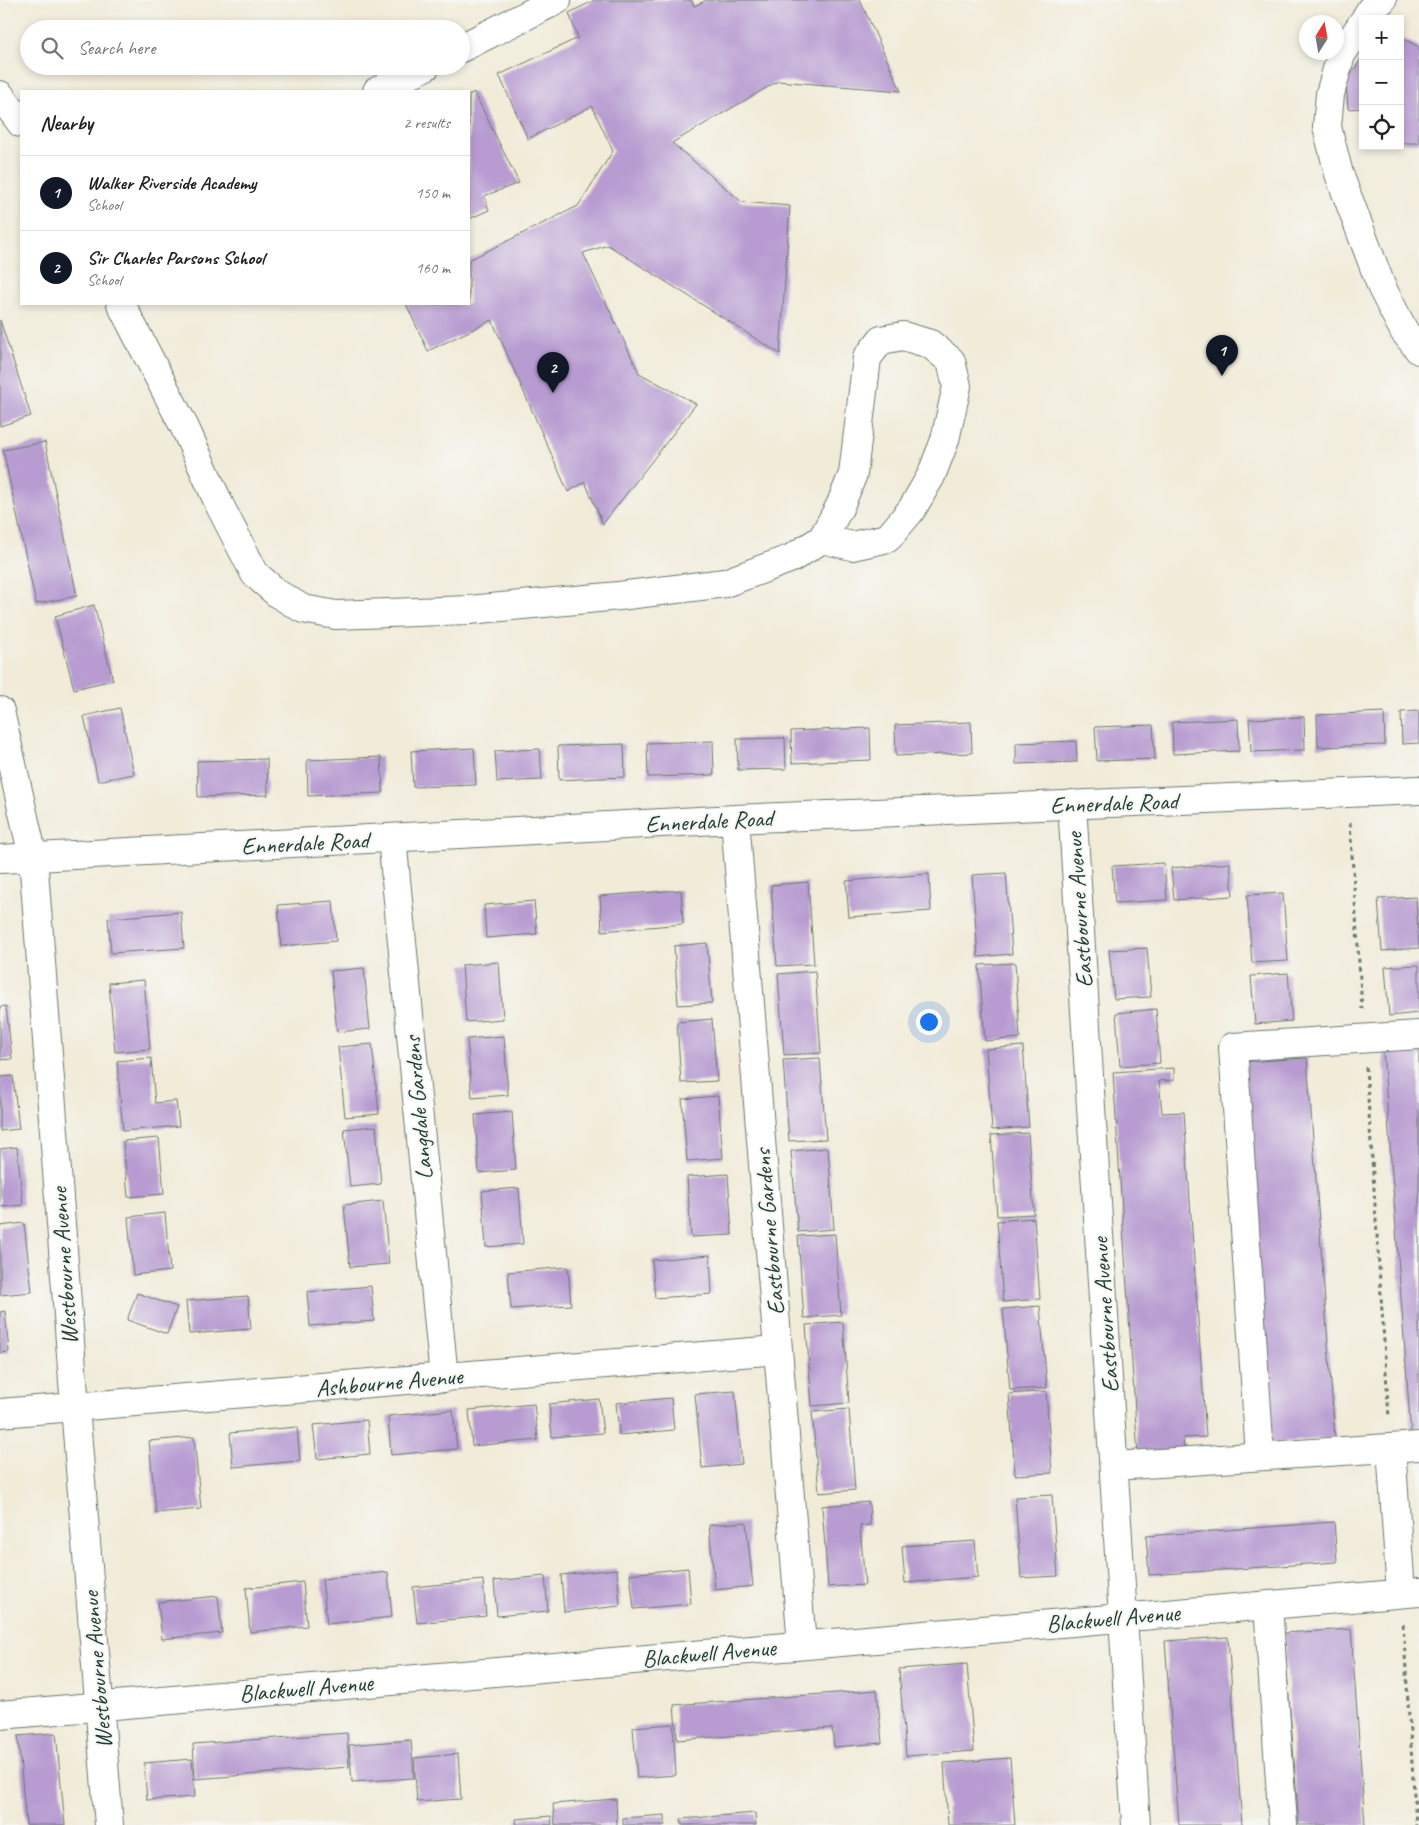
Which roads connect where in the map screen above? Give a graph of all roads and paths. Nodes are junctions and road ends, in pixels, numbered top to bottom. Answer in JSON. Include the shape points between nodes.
{"nodes":[{"id":1,"x":557,"y":0,"type":"edge"},
{"id":2,"x":1382,"y":0,"type":"edge"},
{"id":3,"x":1367,"y":15,"type":"edge"},
{"id":4,"x":1359,"y":28,"type":"edge"},
{"id":5,"x":470,"y":44,"type":"edge"},
{"id":6,"x":0,"y":75,"type":"edge"},
{"id":7,"x":408,"y":75,"type":"edge"},
{"id":8,"x":379,"y":90,"type":"edge"},
{"id":9,"x":0,"y":95,"type":"edge"},
{"id":10,"x":20,"y":122,"type":"edge"},
{"id":11,"x":122,"y":305,"type":"edge"},
{"id":12,"x":1419,"y":350,"type":"edge"},
{"id":13,"x":822,"y":539,"type":"junction"},
{"id":14,"x":0,"y":711,"type":"edge"},
{"id":15,"x":1419,"y":790,"type":"edge"},
{"id":16,"x":1348,"y":793,"type":"junction"},
{"id":17,"x":1072,"y":804,"type":"junction"},
{"id":18,"x":735,"y":819,"type":"junction"},
{"id":19,"x":392,"y":838,"type":"junction"},
{"id":20,"x":33,"y":857,"type":"junction"},
{"id":21,"x":0,"y":859,"type":"edge"},
{"id":22,"x":1419,"y":1035,"type":"edge"},
{"id":23,"x":1364,"y":1038,"type":"junction"},
{"id":24,"x":778,"y":1350,"type":"junction"},
{"id":25,"x":444,"y":1378,"type":"junction"},
{"id":26,"x":75,"y":1408,"type":"junction"},
{"id":27,"x":0,"y":1412,"type":"edge"},
{"id":28,"x":1419,"y":1446,"type":"edge"},
{"id":29,"x":1391,"y":1448,"type":"junction"},
{"id":30,"x":1260,"y":1456,"type":"junction"},
{"id":31,"x":1114,"y":1466,"type":"junction"},
{"id":32,"x":1410,"y":1593,"type":"edge"},
{"id":33,"x":1268,"y":1605,"type":"junction"},
{"id":34,"x":1124,"y":1617,"type":"junction"},
{"id":35,"x":802,"y":1645,"type":"junction"},
{"id":36,"x":100,"y":1706,"type":"junction"},
{"id":37,"x":0,"y":1715,"type":"edge"},
{"id":38,"x":109,"y":1825,"type":"edge"},
{"id":39,"x":1136,"y":1825,"type":"edge"},
{"id":40,"x":1284,"y":1825,"type":"edge"},
{"id":41,"x":1416,"y":1825,"type":"edge"}],
"edges":[{"from":1,"to":5,"type":"street"},
{"from":2,"to":3,"type":"street"},
{"from":4,"to":12,"type":"street","via":[[1341,56],[1330,94],[1327,127],[1339,174],[1382,288],[1404,331]]},
{"from":6,"to":9,"type":"street"},
{"from":7,"to":8,"type":"street"},
{"from":9,"to":10,"type":"street"},
{"from":11,"to":13,"type":"street","via":[[255,574],[278,594],[303,609],[336,615],[469,610],[725,583],[792,558]]},
{"from":13,"to":13,"type":"street","via":[[853,474],[867,358],[881,340],[903,336],[930,344],[951,361],[957,386],[945,440],[927,484],[888,538],[852,546]]},
{"from":14,"to":20,"type":"street","name":"Westbourne Avenue"},
{"from":15,"to":16,"type":"street","name":"Ennerdale Road"},
{"from":16,"to":17,"type":"street","name":"Ennerdale Road"},
{"from":16,"to":23,"type":"path"},
{"from":17,"to":18,"type":"street","name":"Ennerdale Road"},
{"from":17,"to":31,"type":"street","name":"Eastbourne Avenue"},
{"from":18,"to":19,"type":"street","name":"Ennerdale Road"},
{"from":18,"to":24,"type":"street","name":"Eastbourne Gardens"},
{"from":19,"to":20,"type":"street","name":"Ennerdale Road"},
{"from":19,"to":25,"type":"street","name":"Langdale Gardens"},
{"from":20,"to":21,"type":"street","name":"Ennerdale Road"},
{"from":20,"to":26,"type":"street","name":"Westbourne Avenue"},
{"from":22,"to":23,"type":"street"},
{"from":23,"to":29,"type":"path"},
{"from":23,"to":30,"type":"street","via":[[1233,1047]]},
{"from":24,"to":25,"type":"street","name":"Ashbourne Avenue"},
{"from":24,"to":35,"type":"street","name":"Eastbourne Gardens"},
{"from":25,"to":26,"type":"street","name":"Ashbourne Avenue"},
{"from":26,"to":27,"type":"street","name":"Ashbourne Avenue"},
{"from":26,"to":36,"type":"street","name":"Westbourne Avenue"},
{"from":28,"to":29,"type":"street"},
{"from":29,"to":30,"type":"street"},
{"from":29,"to":32,"type":"street"},
{"from":30,"to":31,"type":"street"},
{"from":31,"to":34,"type":"street","name":"Eastbourne Avenue"},
{"from":32,"to":33,"type":"street","name":"Blackwell Avenue"},
{"from":32,"to":41,"type":"path"},
{"from":33,"to":34,"type":"street","name":"Blackwell Avenue"},
{"from":33,"to":40,"type":"street"},
{"from":34,"to":35,"type":"street","name":"Blackwell Avenue"},
{"from":34,"to":39,"type":"street","name":"Eastbourne Avenue"},
{"from":35,"to":36,"type":"street","name":"Blackwell Avenue"},
{"from":36,"to":37,"type":"street","name":"Blackwell Avenue"},
{"from":36,"to":38,"type":"street","name":"Westbourne Avenue"}]}
